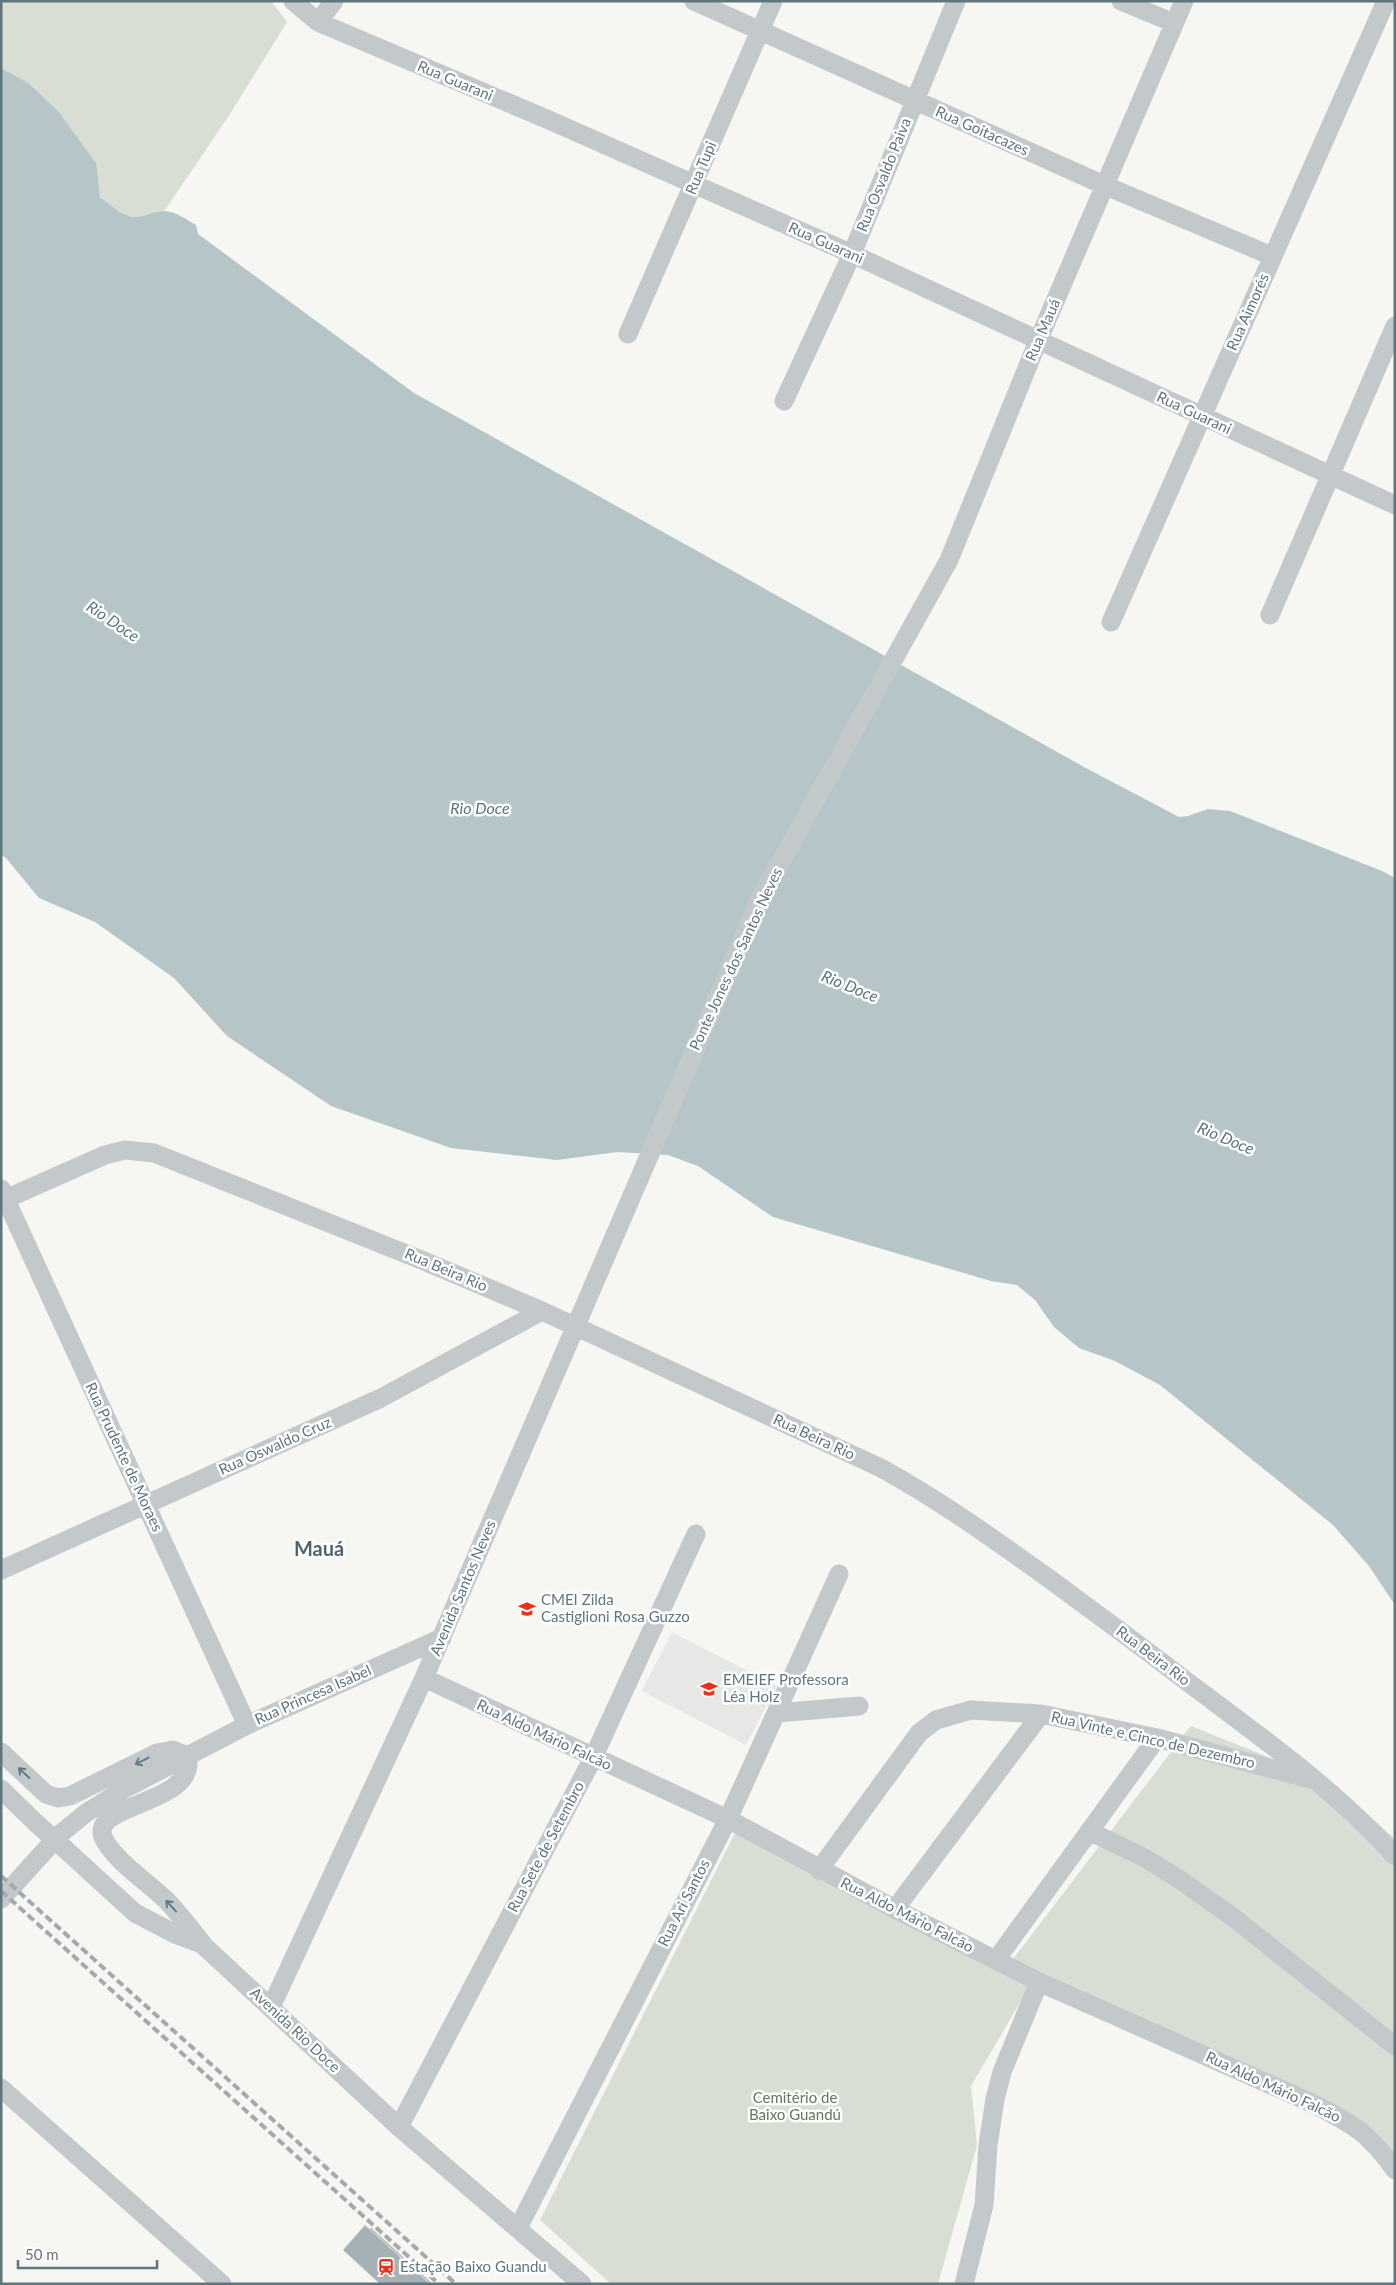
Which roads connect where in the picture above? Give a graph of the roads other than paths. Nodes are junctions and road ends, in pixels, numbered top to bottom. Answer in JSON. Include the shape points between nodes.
{"nodes":[{"id":1,"x":293,"y":1,"type":"edge"},
{"id":2,"x":334,"y":1,"type":"edge"},
{"id":3,"x":694,"y":1,"type":"edge"},
{"id":4,"x":773,"y":1,"type":"edge"},
{"id":5,"x":956,"y":1,"type":"edge"},
{"id":6,"x":1121,"y":1,"type":"edge"},
{"id":7,"x":1184,"y":1,"type":"edge"},
{"id":8,"x":1386,"y":1,"type":"edge"},
{"id":9,"x":318,"y":22,"type":"junction"},
{"id":10,"x":1174,"y":23,"type":"junction"},
{"id":11,"x":760,"y":31,"type":"junction"},
{"id":12,"x":914,"y":101,"type":"junction"},
{"id":13,"x":695,"y":184,"type":"junction"},
{"id":14,"x":1106,"y":186,"type":"junction"},
{"id":15,"x":852,"y":254,"type":"junction"},
{"id":16,"x":1272,"y":256,"type":"junction"},
{"id":17,"x":1395,"y":326,"type":"edge"},
{"id":18,"x":628,"y":334,"type":"dead end"},
{"id":19,"x":1038,"y":341,"type":"junction"},
{"id":20,"x":784,"y":401,"type":"dead end"},
{"id":21,"x":1202,"y":417,"type":"junction"},
{"id":22,"x":1330,"y":476,"type":"junction"},
{"id":23,"x":1395,"y":505,"type":"edge"},
{"id":24,"x":1270,"y":615,"type":"dead end"},
{"id":25,"x":1112,"y":622,"type":"dead end"},
{"id":26,"x":895,"y":654,"type":"joint"},
{"id":27,"x":645,"y":1165,"type":"joint"},
{"id":28,"x":3,"y":1197,"type":"edge"},
{"id":29,"x":542,"y":1311,"type":"junction"},
{"id":30,"x":574,"y":1326,"type":"junction"},
{"id":31,"x":146,"y":1504,"type":"junction"},
{"id":32,"x":696,"y":1534,"type":"dead end"},
{"id":33,"x":1,"y":1570,"type":"edge"},
{"id":34,"x":840,"y":1574,"type":"dead end"},
{"id":35,"x":442,"y":1638,"type":"junction"},
{"id":36,"x":424,"y":1678,"type":"junction"},
{"id":37,"x":859,"y":1706,"type":"dead end"},
{"id":38,"x":778,"y":1713,"type":"junction"},
{"id":39,"x":1041,"y":1714,"type":"junction"},
{"id":40,"x":247,"y":1725,"type":"junction"},
{"id":41,"x":1157,"y":1738,"type":"junction"},
{"id":42,"x":1,"y":1752,"type":"edge"},
{"id":43,"x":186,"y":1756,"type":"junction"},
{"id":44,"x":593,"y":1758,"type":"junction"},
{"id":45,"x":1319,"y":1782,"type":"junction"},
{"id":46,"x":1,"y":1789,"type":"edge"},
{"id":47,"x":728,"y":1819,"type":"junction"},
{"id":48,"x":1091,"y":1832,"type":"junction"},
{"id":49,"x":1395,"y":1856,"type":"edge"},
{"id":50,"x":819,"y":1870,"type":"junction"},
{"id":51,"x":1,"y":1899,"type":"edge"},
{"id":52,"x":895,"y":1909,"type":"junction"},
{"id":53,"x":202,"y":1944,"type":"junction"},
{"id":54,"x":996,"y":1960,"type":"junction"},
{"id":55,"x":1039,"y":1982,"type":"junction"},
{"id":56,"x":271,"y":2007,"type":"junction"},
{"id":57,"x":1395,"y":2046,"type":"edge"},
{"id":58,"x":1,"y":2088,"type":"edge"},
{"id":59,"x":398,"y":2127,"type":"junction"},
{"id":60,"x":1390,"y":2163,"type":"edge"},
{"id":61,"x":518,"y":2228,"type":"junction"},
{"id":62,"x":222,"y":2284,"type":"edge"},
{"id":63,"x":582,"y":2284,"type":"edge"},
{"id":64,"x":964,"y":2284,"type":"edge"}],
"edges":[{"from":1,"to":9,"type":"street","name":"Rua Guarani"},
{"from":2,"to":9,"type":"street"},
{"from":3,"to":11,"type":"street","name":"Rua Goitacazes"},
{"from":4,"to":11,"type":"street","name":"Rua Tupi"},
{"from":5,"to":12,"type":"street","name":"Rua Osvaldo Paiva"},
{"from":6,"to":10,"type":"street"},
{"from":7,"to":10,"type":"street","name":"Rua Mauá"},
{"from":8,"to":16,"type":"street","name":"Rua Aimorés"},
{"from":9,"to":13,"type":"street","name":"Rua Guarani"},
{"from":10,"to":14,"type":"street","name":"Rua Mauá"},
{"from":11,"to":12,"type":"street","name":"Rua Goitacazes"},
{"from":11,"to":13,"type":"street","name":"Rua Tupi"},
{"from":12,"to":14,"type":"street","name":"Rua Goitacazes"},
{"from":12,"to":15,"type":"street","name":"Rua Osvaldo Paiva"},
{"from":13,"to":15,"type":"street","name":"Rua Guarani"},
{"from":13,"to":18,"type":"street","name":"Rua Tupi"},
{"from":14,"to":16,"type":"street","name":"Rua Goitacazes"},
{"from":14,"to":19,"type":"street","name":"Rua Mauá"},
{"from":15,"to":19,"type":"street","name":"Rua Guarani"},
{"from":15,"to":20,"type":"street","name":"Rua Osvaldo Paiva"},
{"from":16,"to":21,"type":"street","name":"Rua Aimorés"},
{"from":17,"to":22,"type":"street"},
{"from":19,"to":21,"type":"street","name":"Rua Guarani"},
{"from":19,"to":26,"type":"street","name":"Rua Mauá","via":[[949,560]]},
{"from":21,"to":22,"type":"street","name":"Rua Guarani"},
{"from":21,"to":25,"type":"street","name":"Rua Aimorés"},
{"from":22,"to":23,"type":"street","name":"Rua Guarani"},
{"from":22,"to":24,"type":"street"},
{"from":26,"to":27,"type":"street","name":"Ponte Jones dos Santos Neves","via":[[759,901]]},
{"from":27,"to":30,"type":"street","name":"Avenida Santos Neves"},
{"from":28,"to":29,"type":"street","name":"Rua Beira Rio","via":[[105,1155],[125,1150],[154,1153]]},
{"from":28,"to":31,"type":"street","name":"Rua Prudente de Moraes"},
{"from":29,"to":30,"type":"street","name":"Rua Beira Rio"},
{"from":29,"to":31,"type":"street","name":"Rua Oswaldo Cruz","via":[[381,1398]]},
{"from":30,"to":35,"type":"street","name":"Avenida Santos Neves"},
{"from":30,"to":45,"type":"street","name":"Rua Beira Rio","via":[[881,1468],[921,1490],[974,1524],[1149,1652]]},
{"from":31,"to":33,"type":"street","name":"Rua Oswaldo Cruz"},
{"from":31,"to":40,"type":"street","name":"Rua Prudente de Moraes"},
{"from":32,"to":44,"type":"street","name":"Rua Sete de Setembro"},
{"from":34,"to":38,"type":"street","name":"Rua Ari Santos"},
{"from":35,"to":36,"type":"street","name":"Avenida Santos Neves"},
{"from":35,"to":40,"type":"street","name":"Rua Princesa Isabel"},
{"from":36,"to":44,"type":"street","name":"Rua Aldo Mário Falcão"},
{"from":36,"to":56,"type":"street","name":"Avenida Santos Neves"},
{"from":37,"to":38,"type":"street"},
{"from":38,"to":47,"type":"street","name":"Rua Ari Santos"},
{"from":39,"to":41,"type":"street","name":"Rua Vinte e Cinco de Dezembro"},
{"from":39,"to":50,"type":"street","name":"Rua Vinte e Cinco de Dezembro","via":[[971,1710],[936,1720],[919,1733]]},
{"from":39,"to":52,"type":"street"},
{"from":40,"to":43,"type":"street","name":"Rua Princesa Isabel"},
{"from":41,"to":45,"type":"street","name":"Rua Vinte e Cinco de Dezembro"},
{"from":41,"to":48,"type":"street"},
{"from":43,"to":42,"type":"street","one_way":true,"via":[[174,1750],[157,1753],[70,1796],[58,1798],[46,1794]]},
{"from":43,"to":51,"type":"street","name":"Rua Princesa Isabel","via":[[86,1812],[59,1835]]},
{"from":53,"to":43,"type":"street","one_way":true,"via":[[166,1900],[102,1836],[105,1821],[110,1817],[166,1792],[180,1782],[188,1771]]},
{"from":44,"to":47,"type":"street","name":"Rua Aldo Mário Falcão"},
{"from":44,"to":59,"type":"street","name":"Rua Sete de Setembro"},
{"from":45,"to":49,"type":"street","name":"Rua Beira Rio"},
{"from":46,"to":53,"type":"street","name":"Avenida Rio Doce","bridge":true,"via":[[135,1913]]},
{"from":47,"to":50,"type":"street","name":"Rua Aldo Mário Falcão"},
{"from":47,"to":61,"type":"street","name":"Rua Ari Santos"},
{"from":48,"to":54,"type":"street"},
{"from":48,"to":57,"type":"street","via":[[1143,1857],[1234,1918]]},
{"from":50,"to":52,"type":"street","name":"Rua Aldo Mário Falcão"},
{"from":52,"to":54,"type":"street","name":"Rua Aldo Mário Falcão"},
{"from":53,"to":56,"type":"street","name":"Avenida Rio Doce"},
{"from":54,"to":55,"type":"street","name":"Rua Aldo Mário Falcão"},
{"from":55,"to":60,"type":"street","name":"Rua Aldo Mário Falcão","via":[[1347,2121],[1366,2134]]},
{"from":55,"to":64,"type":"street","via":[[1002,2072],[995,2099],[984,2205]]},
{"from":56,"to":59,"type":"street","name":"Avenida Rio Doce"},
{"from":58,"to":62,"type":"street"},
{"from":59,"to":61,"type":"street","name":"Avenida Rio Doce"},
{"from":61,"to":63,"type":"street","name":"Avenida Rio Doce"}]}
